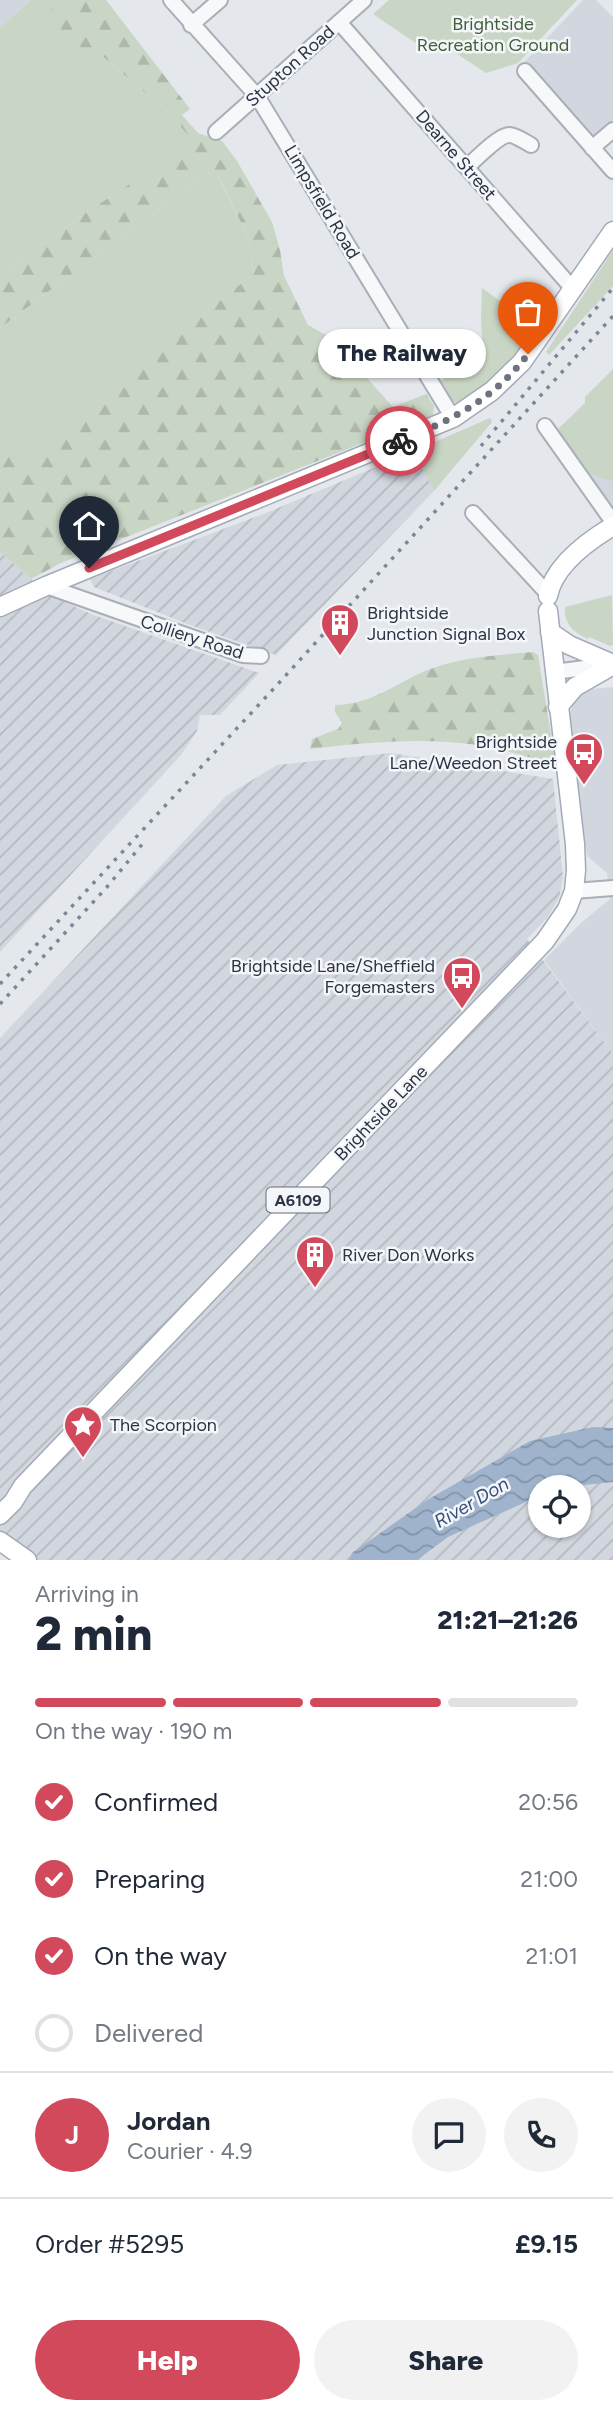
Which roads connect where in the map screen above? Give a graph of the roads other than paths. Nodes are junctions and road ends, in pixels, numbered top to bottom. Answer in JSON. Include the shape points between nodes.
{"nodes":[{"id":1,"x":171,"y":0,"type":"edge"},
{"id":2,"x":220,"y":0,"type":"edge"},
{"id":3,"x":364,"y":0,"type":"edge"},
{"id":4,"x":339,"y":22,"type":"junction"},
{"id":5,"x":191,"y":25,"type":"junction"},
{"id":6,"x":525,"y":71,"type":"dead end"},
{"id":7,"x":538,"y":85,"type":"junction"},
{"id":8,"x":257,"y":96,"type":"junction"},
{"id":9,"x":530,"y":100,"type":"dead end"},
{"id":10,"x":613,"y":130,"type":"edge"},
{"id":11,"x":216,"y":132,"type":"dead end"},
{"id":12,"x":531,"y":145,"type":"dead end"},
{"id":13,"x":592,"y":148,"type":"junction"},
{"id":14,"x":467,"y":167,"type":"junction"},
{"id":15,"x":613,"y":171,"type":"edge"},
{"id":16,"x":613,"y":231,"type":"edge"},
{"id":17,"x":573,"y":289,"type":"junction"},
{"id":18,"x":453,"y":418,"type":"junction"},
{"id":19,"x":545,"y":426,"type":"dead end"},
{"id":20,"x":473,"y":513,"type":"dead end"},
{"id":21,"x":613,"y":524,"type":"edge"},
{"id":22,"x":46,"y":586,"type":"junction"},
{"id":23,"x":548,"y":600,"type":"junction"},
{"id":24,"x":0,"y":607,"type":"edge"},
{"id":25,"x":550,"y":632,"type":"junction"},
{"id":26,"x":261,"y":656,"type":"dead end"},
{"id":27,"x":613,"y":664,"type":"edge"},
{"id":28,"x":554,"y":672,"type":"junction"},
{"id":29,"x":558,"y":707,"type":"junction"},
{"id":30,"x":613,"y":888,"type":"edge"},
{"id":31,"x":574,"y":891,"type":"junction"},
{"id":32,"x":23,"y":1486,"type":"junction"},
{"id":33,"x":0,"y":1495,"type":"edge"},
{"id":34,"x":0,"y":1515,"type":"edge"},
{"id":35,"x":0,"y":1541,"type":"edge"},
{"id":36,"x":27,"y":1560,"type":"edge"}],
"edges":[{"from":1,"to":5,"type":"street","name":"Limpsfield Road"},
{"from":2,"to":5,"type":"street"},
{"from":3,"to":4,"type":"street","name":"Stupton Road"},
{"from":4,"to":8,"type":"street","name":"Stupton Road"},
{"from":4,"to":14,"type":"street","name":"Dearne Street"},
{"from":5,"to":8,"type":"street","name":"Limpsfield Road"},
{"from":6,"to":7,"type":"street"},
{"from":7,"to":9,"type":"street"},
{"from":7,"to":13,"type":"street"},
{"from":8,"to":11,"type":"street","name":"Stupton Road"},
{"from":8,"to":18,"type":"street","name":"Limpsfield Road"},
{"from":10,"to":13,"type":"street"},
{"from":12,"to":14,"type":"street","via":[[509,128]]},
{"from":13,"to":15,"type":"street"},
{"from":14,"to":17,"type":"street","name":"Dearne Street"},
{"from":16,"to":17,"type":"main road"},
{"from":17,"to":18,"type":"main road","via":[[522,362],[492,391]]},
{"from":18,"to":22,"type":"main road"},
{"from":19,"to":21,"type":"street"},
{"from":20,"to":23,"type":"street"},
{"from":21,"to":23,"type":"main road","via":[[572,557],[554,579]]},
{"from":22,"to":24,"type":"main road"},
{"from":22,"to":26,"type":"street","name":"Colliery Road","via":[[243,655]]},
{"from":23,"to":25,"type":"main road","number":"A6109"},
{"from":25,"to":27,"type":"main road"},
{"from":25,"to":28,"type":"main road","number":"A6109"},
{"from":27,"to":28,"type":"street"},
{"from":27,"to":29,"type":"main road","via":[[575,687]]},
{"from":28,"to":29,"type":"main road","name":"Brightside Lane","number":"A6109"},
{"from":29,"to":31,"type":"main road","name":"Brightside Lane","number":"A6109","via":[[575,844]]},
{"from":30,"to":31,"type":"street"},
{"from":31,"to":32,"type":"main road","name":"Brightside Lane","number":"A6109","via":[[568,909],[545,941]]},
{"from":32,"to":33,"type":"main road","name":"Brightside Lane","number":"A6109"},
{"from":32,"to":34,"type":"main road","name":"Brightside Lane"},
{"from":35,"to":36,"type":"main road"}]}
